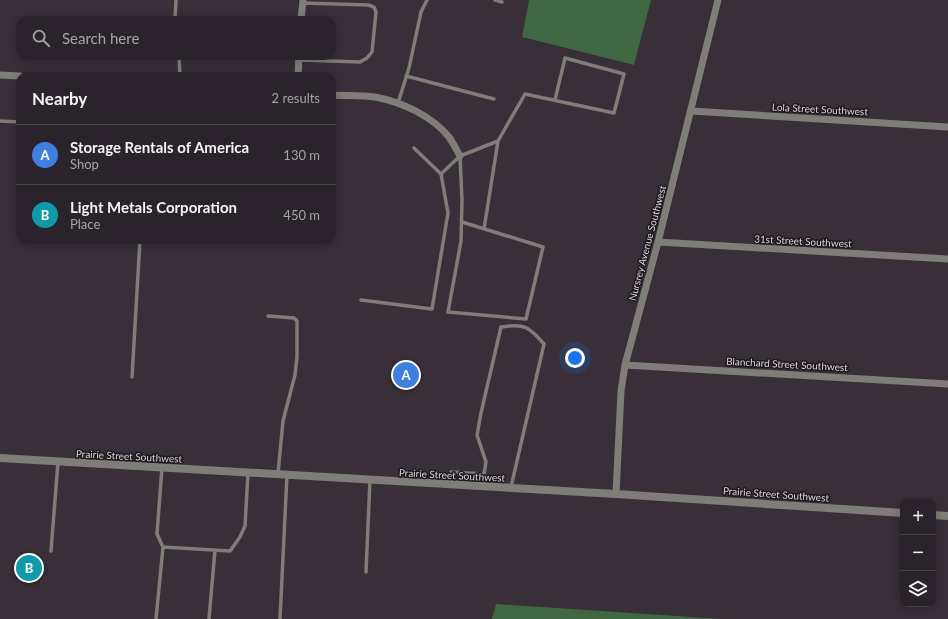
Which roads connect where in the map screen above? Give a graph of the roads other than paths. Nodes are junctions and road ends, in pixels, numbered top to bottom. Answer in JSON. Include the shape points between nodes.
{"nodes":[{"id":1,"x":176,"y":0,"type":"edge"},
{"id":2,"x":427,"y":0,"type":"edge"},
{"id":3,"x":496,"y":0,"type":"edge"},
{"id":4,"x":718,"y":0,"type":"edge"},
{"id":5,"x":303,"y":2,"type":"edge"},
{"id":6,"x":502,"y":2,"type":"dead end"},
{"id":7,"x":175,"y":16,"type":"edge"},
{"id":8,"x":302,"y":16,"type":"edge"},
{"id":9,"x":178,"y":60,"type":"edge"},
{"id":10,"x":299,"y":60,"type":"edge"},
{"id":11,"x":330,"y":60,"type":"edge"},
{"id":12,"x":180,"y":72,"type":"edge"},
{"id":13,"x":298,"y":72,"type":"edge"},
{"id":14,"x":0,"y":75,"type":"edge"},
{"id":15,"x":16,"y":76,"type":"edge"},
{"id":16,"x":406,"y":76,"type":"junction"},
{"id":17,"x":336,"y":95,"type":"edge"},
{"id":18,"x":494,"y":99,"type":"dead end"},
{"id":19,"x":555,"y":100,"type":"junction"},
{"id":20,"x":398,"y":103,"type":"junction"},
{"id":21,"x":691,"y":111,"type":"junction"},
{"id":22,"x":0,"y":121,"type":"edge"},
{"id":23,"x":16,"y":122,"type":"edge"},
{"id":24,"x":948,"y":127,"type":"edge"},
{"id":25,"x":498,"y":141,"type":"junction"},
{"id":26,"x":414,"y":148,"type":"dead end"},
{"id":27,"x":460,"y":156,"type":"junction"},
{"id":28,"x":441,"y":174,"type":"junction"},
{"id":29,"x":462,"y":222,"type":"junction"},
{"id":30,"x":484,"y":229,"type":"junction"},
{"id":31,"x":658,"y":242,"type":"junction"},
{"id":32,"x":140,"y":244,"type":"edge"},
{"id":33,"x":948,"y":259,"type":"edge"},
{"id":34,"x":361,"y":300,"type":"dead end"},
{"id":35,"x":268,"y":316,"type":"dead end"},
{"id":36,"x":526,"y":319,"type":"junction"},
{"id":37,"x":524,"y":327,"type":"junction"},
{"id":38,"x":625,"y":364,"type":"junction"},
{"id":39,"x":132,"y":377,"type":"dead end"},
{"id":40,"x":948,"y":384,"type":"edge"},
{"id":41,"x":0,"y":458,"type":"edge"},
{"id":42,"x":58,"y":462,"type":"junction"},
{"id":43,"x":162,"y":467,"type":"junction"},
{"id":44,"x":248,"y":473,"type":"junction"},
{"id":45,"x":278,"y":474,"type":"junction"},
{"id":46,"x":484,"y":474,"type":"junction"},
{"id":47,"x":287,"y":475,"type":"junction"},
{"id":48,"x":370,"y":480,"type":"junction"},
{"id":49,"x":450,"y":484,"type":"junction"},
{"id":50,"x":484,"y":486,"type":"junction"},
{"id":51,"x":511,"y":488,"type":"junction"},
{"id":52,"x":616,"y":494,"type":"junction"},
{"id":53,"x":900,"y":513,"type":"edge"},
{"id":54,"x":936,"y":515,"type":"edge"},
{"id":55,"x":948,"y":516,"type":"edge"},
{"id":56,"x":163,"y":547,"type":"junction"},
{"id":57,"x":215,"y":550,"type":"junction"},
{"id":58,"x":51,"y":551,"type":"dead end"},
{"id":59,"x":366,"y":572,"type":"dead end"},
{"id":60,"x":156,"y":619,"type":"edge"},
{"id":61,"x":209,"y":619,"type":"edge"},
{"id":62,"x":280,"y":619,"type":"edge"}],
"edges":[{"from":1,"to":7,"type":"lane"},
{"from":2,"to":16,"type":"lane","via":[[421,12]]},
{"from":3,"to":6,"type":"lane"},
{"from":4,"to":21,"type":"street","name":"Nursrey Avenue Southwest"},
{"from":5,"to":8,"type":"street"},
{"from":5,"to":11,"type":"lane","via":[[374,7],[376,12],[372,52],[367,58],[360,62]]},
{"from":9,"to":12,"type":"lane"},
{"from":10,"to":13,"type":"street"},
{"from":14,"to":15,"type":"street"},
{"from":16,"to":18,"type":"lane"},
{"from":16,"to":20,"type":"lane"},
{"from":17,"to":20,"type":"street","via":[[374,97]]},
{"from":19,"to":19,"type":"lane","via":[[614,113],[624,74],[565,58]]},
{"from":19,"to":25,"type":"lane","via":[[525,94]]},
{"from":20,"to":27,"type":"street","via":[[414,109],[432,121],[449,137]]},
{"from":21,"to":24,"type":"street","name":"Lola Street Southwest"},
{"from":21,"to":31,"type":"street","name":"Nursrey Avenue Southwest"},
{"from":22,"to":23,"type":"lane"},
{"from":25,"to":27,"type":"lane"},
{"from":25,"to":30,"type":"lane"},
{"from":26,"to":28,"type":"lane"},
{"from":27,"to":28,"type":"lane"},
{"from":27,"to":29,"type":"lane"},
{"from":28,"to":34,"type":"lane","via":[[448,213],[432,309]]},
{"from":29,"to":30,"type":"lane"},
{"from":29,"to":36,"type":"lane","via":[[448,312]]},
{"from":30,"to":36,"type":"lane","via":[[543,248]]},
{"from":31,"to":33,"type":"street","name":"31st Street Southwest"},
{"from":31,"to":38,"type":"street","name":"Nursrey Avenue Southwest"},
{"from":32,"to":39,"type":"lane"},
{"from":35,"to":45,"type":"lane","via":[[294,318],[297,321],[297,357],[283,421]]},
{"from":36,"to":37,"type":"lane"},
{"from":37,"to":46,"type":"lane","via":[[515,324],[501,327],[477,435],[486,462]]},
{"from":37,"to":51,"type":"lane","via":[[533,331],[544,344]]},
{"from":38,"to":40,"type":"street","name":"Blanchard Street Southwest"},
{"from":38,"to":52,"type":"street","name":"Nursrey Avenue Southwest","via":[[621,391]]},
{"from":41,"to":42,"type":"street","name":"Prairie Street Southwest"},
{"from":42,"to":43,"type":"street","name":"Prairie Street Southwest"},
{"from":42,"to":58,"type":"lane"},
{"from":43,"to":44,"type":"street","name":"Prairie Street Southwest"},
{"from":43,"to":56,"type":"lane","via":[[158,534]]},
{"from":44,"to":45,"type":"street","name":"Prairie Street Southwest"},
{"from":44,"to":57,"type":"lane","via":[[245,526],[230,551]]},
{"from":45,"to":47,"type":"street","name":"Prairie Street Southwest"},
{"from":46,"to":49,"type":"lane","via":[[451,472]]},
{"from":46,"to":50,"type":"lane"},
{"from":47,"to":48,"type":"street","name":"Prairie Street Southwest"},
{"from":47,"to":62,"type":"lane"},
{"from":48,"to":49,"type":"street","name":"Prairie Street Southwest"},
{"from":48,"to":59,"type":"lane"},
{"from":49,"to":50,"type":"street","name":"Prairie Street Southwest"},
{"from":50,"to":51,"type":"street","name":"Prairie Street Southwest"},
{"from":51,"to":52,"type":"street","name":"Prairie Street Southwest"},
{"from":52,"to":53,"type":"street","name":"Prairie Street Southwest"},
{"from":54,"to":55,"type":"street"},
{"from":56,"to":57,"type":"lane"},
{"from":56,"to":60,"type":"lane"},
{"from":57,"to":61,"type":"lane"}]}
